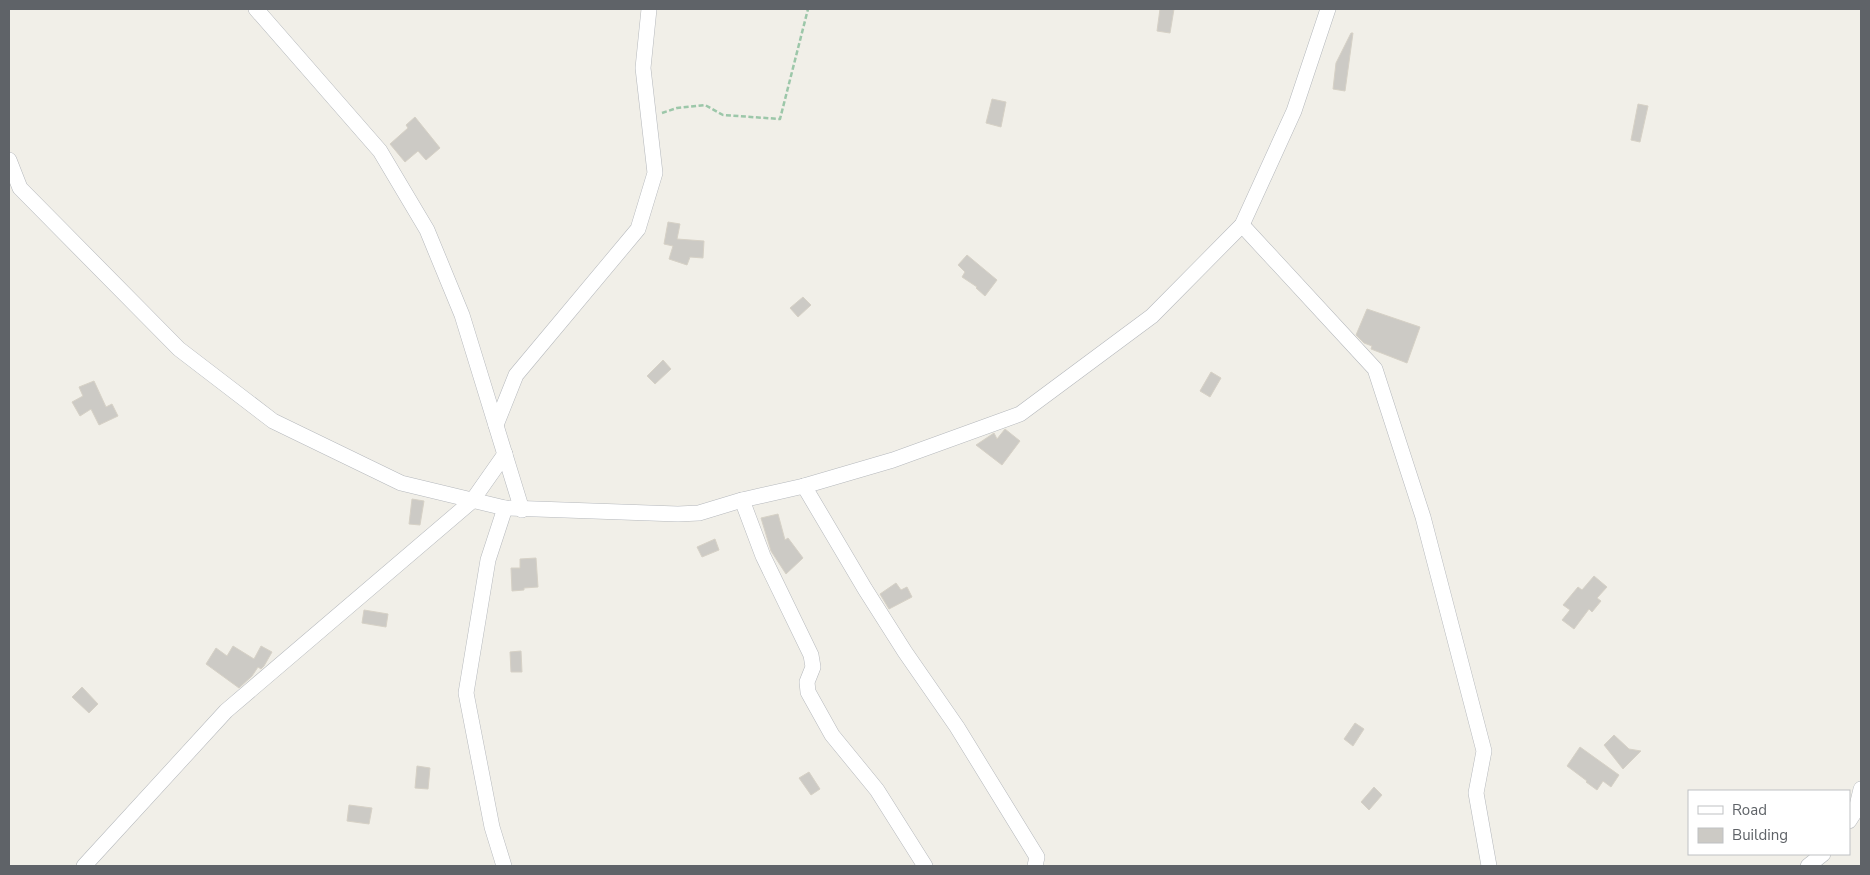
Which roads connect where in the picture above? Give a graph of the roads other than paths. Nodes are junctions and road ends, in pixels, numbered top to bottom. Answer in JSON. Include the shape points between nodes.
{"nodes":[{"id":1,"x":256,"y":9,"type":"edge"},
{"id":2,"x":649,"y":9,"type":"edge"},
{"id":3,"x":1328,"y":9,"type":"edge"},
{"id":4,"x":9,"y":160,"type":"edge"},
{"id":5,"x":1242,"y":225,"type":"junction"},
{"id":6,"x":496,"y":425,"type":"junction"},
{"id":7,"x":505,"y":454,"type":"junction"},
{"id":8,"x":804,"y":486,"type":"junction"},
{"id":9,"x":472,"y":500,"type":"junction"},
{"id":10,"x":742,"y":500,"type":"junction"},
{"id":11,"x":505,"y":508,"type":"junction"},
{"id":12,"x":522,"y":510,"type":"junction"},
{"id":13,"x":1861,"y":789,"type":"edge"},
{"id":14,"x":1850,"y":819,"type":"edge"},
{"id":15,"x":1822,"y":855,"type":"edge"},
{"id":16,"x":84,"y":866,"type":"edge"},
{"id":17,"x":504,"y":866,"type":"edge"},
{"id":18,"x":925,"y":866,"type":"edge"},
{"id":19,"x":1035,"y":866,"type":"edge"},
{"id":20,"x":1489,"y":866,"type":"edge"},
{"id":21,"x":1808,"y":866,"type":"edge"}],
"edges":[{"from":1,"to":6,"type":"street","via":[[380,151],[427,230],[462,315]]},
{"from":2,"to":6,"type":"street","via":[[643,68],[655,174],[638,229],[516,375]]},
{"from":3,"to":5,"type":"street","via":[[1294,111]]},
{"from":4,"to":9,"type":"street","via":[[20,188],[179,349],[273,421],[401,484]]},
{"from":5,"to":8,"type":"street","via":[[1152,316],[1020,414],[893,460]]},
{"from":5,"to":20,"type":"street","via":[[1375,369],[1423,517],[1484,751],[1476,793]]},
{"from":6,"to":7,"type":"street"},
{"from":7,"to":9,"type":"street"},
{"from":7,"to":12,"type":"street"},
{"from":8,"to":10,"type":"street"},
{"from":8,"to":19,"type":"street","via":[[865,589],[1038,857]]},
{"from":9,"to":11,"type":"street"},
{"from":9,"to":16,"type":"street","via":[[226,711]]},
{"from":10,"to":12,"type":"street","via":[[687,514]]},
{"from":10,"to":18,"type":"street","via":[[763,556],[811,656],[813,667],[808,692],[832,735],[877,790]]},
{"from":11,"to":12,"type":"street"},
{"from":11,"to":17,"type":"street","via":[[488,560],[466,693],[492,827]]},
{"from":13,"to":14,"type":"street","via":[[1856,810]]},
{"from":15,"to":21,"type":"street"}]}
